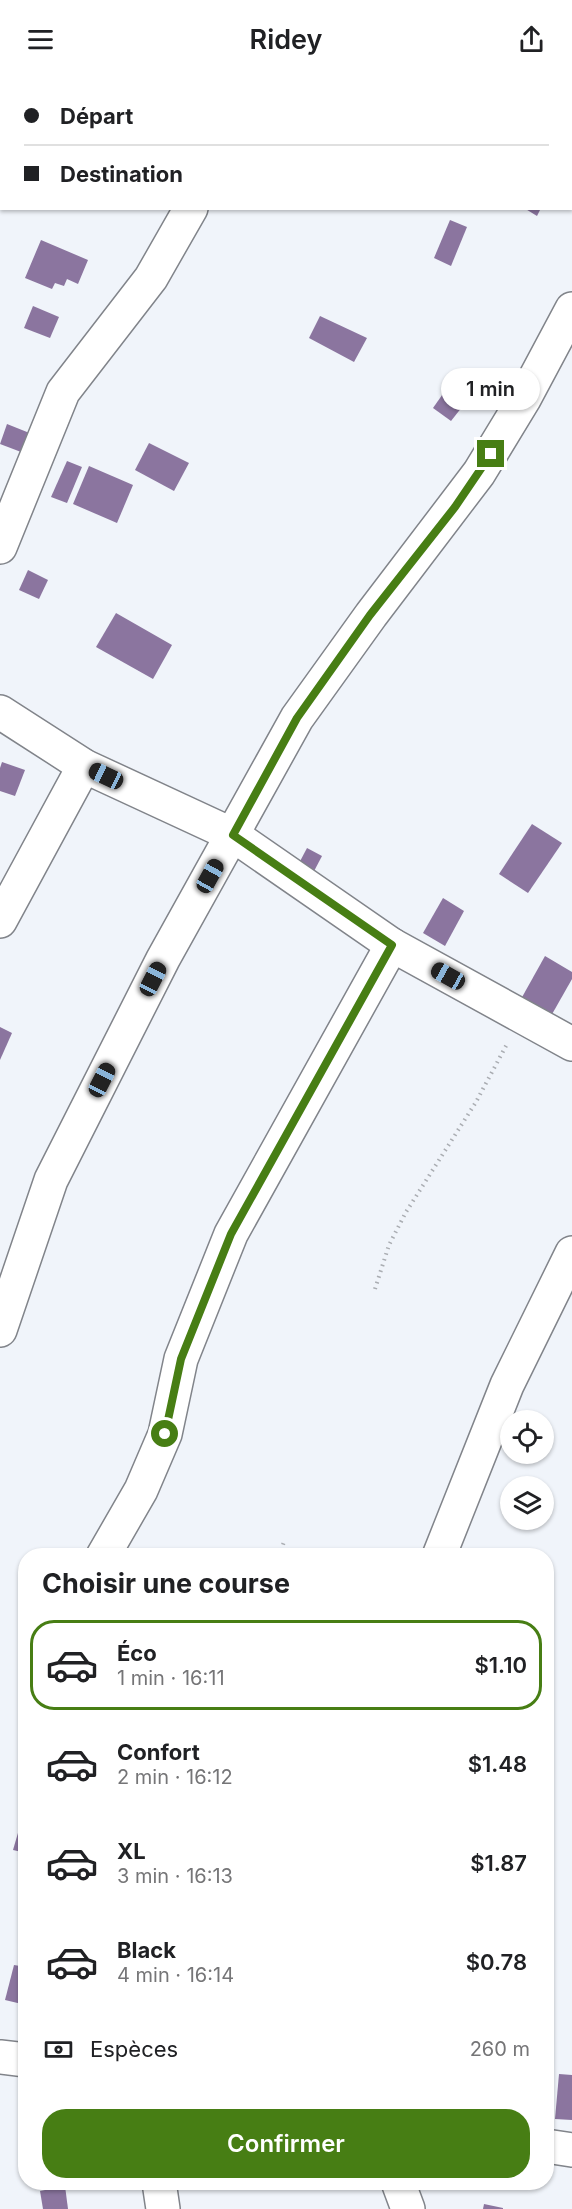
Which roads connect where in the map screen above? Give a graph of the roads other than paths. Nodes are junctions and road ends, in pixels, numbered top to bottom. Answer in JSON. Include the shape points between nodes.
{"nodes":[{"id":1,"x":190,"y":210,"type":"edge"},
{"id":2,"x":572,"y":309,"type":"edge"},
{"id":3,"x":0,"y":547,"type":"edge"},
{"id":4,"x":0,"y":711,"type":"edge"},
{"id":5,"x":84,"y":766,"type":"junction"},
{"id":6,"x":233,"y":835,"type":"junction"},
{"id":7,"x":0,"y":921,"type":"edge"},
{"id":8,"x":392,"y":945,"type":"junction"},
{"id":9,"x":572,"y":1044,"type":"edge"},
{"id":10,"x":572,"y":1253,"type":"edge"},
{"id":11,"x":0,"y":1330,"type":"edge"},
{"id":12,"x":108,"y":1548,"type":"edge"},
{"id":13,"x":442,"y":1548,"type":"edge"},
{"id":14,"x":0,"y":2057,"type":"edge"},
{"id":15,"x":18,"y":2059,"type":"edge"},
{"id":16,"x":554,"y":2147,"type":"edge"},
{"id":17,"x":572,"y":2150,"type":"edge"},
{"id":18,"x":160,"y":2190,"type":"edge"},
{"id":19,"x":401,"y":2190,"type":"edge"},
{"id":20,"x":163,"y":2209,"type":"edge"},
{"id":21,"x":408,"y":2209,"type":"edge"}],
"edges":[{"from":1,"to":3,"type":"street","via":[[151,278],[63,392]]},
{"from":2,"to":6,"type":"street","via":[[479,473],[297,718]]},
{"from":4,"to":5,"type":"street"},
{"from":5,"to":6,"type":"street"},
{"from":5,"to":7,"type":"street"},
{"from":6,"to":8,"type":"street"},
{"from":6,"to":11,"type":"street","via":[[163,959],[51,1180]]},
{"from":8,"to":9,"type":"street"},
{"from":8,"to":12,"type":"street","via":[[231,1234],[181,1359],[165,1434],[141,1490]]},
{"from":10,"to":13,"type":"street","via":[[507,1385]]},
{"from":14,"to":15,"type":"street"},
{"from":16,"to":17,"type":"street"},
{"from":18,"to":20,"type":"street"},
{"from":19,"to":21,"type":"street"}]}
